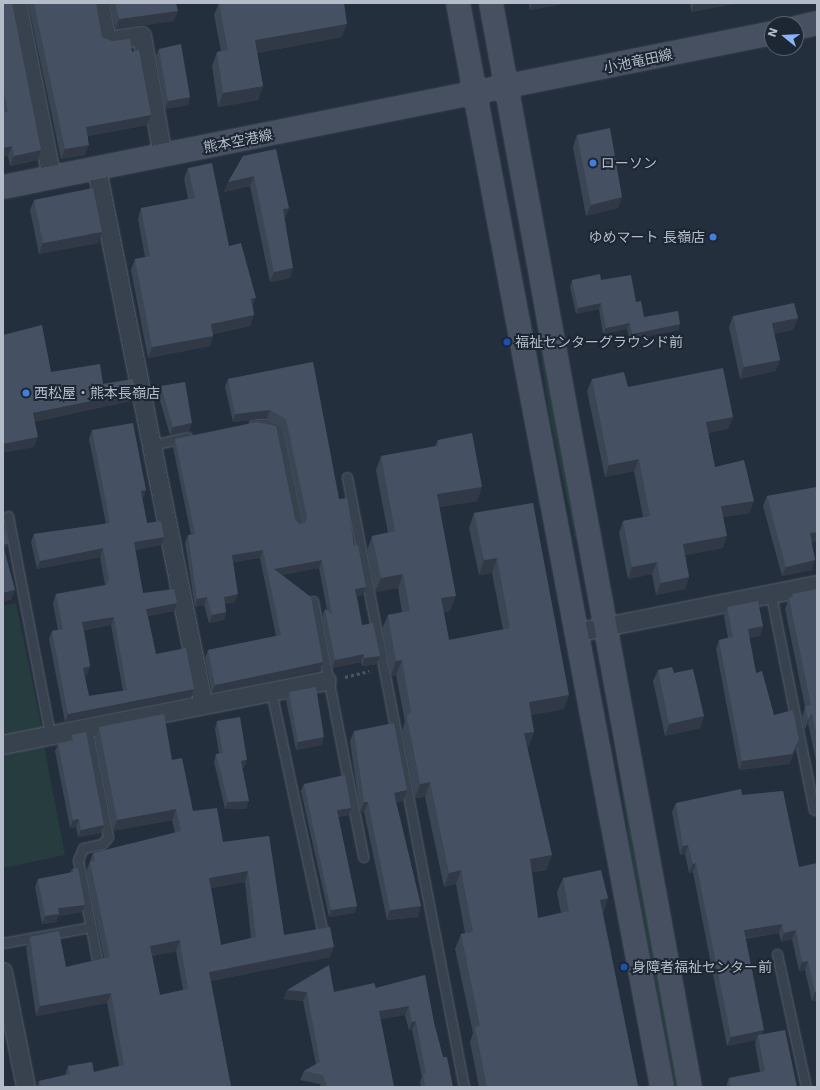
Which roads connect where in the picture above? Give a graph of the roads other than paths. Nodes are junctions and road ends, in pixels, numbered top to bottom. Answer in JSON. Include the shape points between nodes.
{"nodes":[{"id":1,"x":17,"y":3,"type":"edge"},
{"id":2,"x":100,"y":3,"type":"edge"},
{"id":3,"x":458,"y":3,"type":"edge"},
{"id":4,"x":491,"y":3,"type":"edge"},
{"id":5,"x":817,"y":23,"type":"edge"},
{"id":6,"x":804,"y":26,"type":"edge"},
{"id":7,"x":764,"y":35,"type":"edge"},
{"id":8,"x":505,"y":89,"type":"junction"},
{"id":9,"x":473,"y":94,"type":"junction"},
{"id":10,"x":163,"y":156,"type":"junction"},
{"id":11,"x":97,"y":169,"type":"junction"},
{"id":12,"x":52,"y":178,"type":"junction"},
{"id":13,"x":3,"y":187,"type":"edge"},
{"id":14,"x":246,"y":425,"type":"edge"},
{"id":15,"x":195,"y":436,"type":"edge"},
{"id":16,"x":152,"y":445,"type":"junction"},
{"id":17,"x":347,"y":477,"type":"dead end"},
{"id":18,"x":8,"y":516,"type":"dead end"},
{"id":19,"x":298,"y":526,"type":"edge"},
{"id":20,"x":817,"y":585,"type":"edge"},
{"id":21,"x":771,"y":595,"type":"junction"},
{"id":22,"x":313,"y":601,"type":"edge"},
{"id":23,"x":604,"y":628,"type":"junction"},
{"id":24,"x":575,"y":633,"type":"junction"},
{"id":25,"x":327,"y":681,"type":"junction"},
{"id":26,"x":271,"y":691,"type":"junction"},
{"id":27,"x":203,"y":703,"type":"junction"},
{"id":28,"x":87,"y":727,"type":"junction"},
{"id":29,"x":50,"y":735,"type":"junction"},
{"id":30,"x":3,"y":745,"type":"edge"},
{"id":31,"x":814,"y":810,"type":"dead end"},
{"id":32,"x":363,"y":857,"type":"dead end"},
{"id":33,"x":90,"y":927,"type":"junction"},
{"id":34,"x":323,"y":933,"type":"edge"},
{"id":35,"x":3,"y":943,"type":"edge"},
{"id":36,"x":777,"y":954,"type":"dead end"},
{"id":37,"x":98,"y":965,"type":"edge"},
{"id":38,"x":3,"y":972,"type":"edge"},
{"id":39,"x":26,"y":1087,"type":"edge"},
{"id":40,"x":464,"y":1087,"type":"edge"},
{"id":41,"x":662,"y":1087,"type":"edge"},
{"id":42,"x":690,"y":1087,"type":"edge"},
{"id":43,"x":806,"y":1087,"type":"edge"}],
"edges":[{"from":1,"to":12,"type":"street"},
{"from":2,"to":10,"type":"street","via":[[107,41],[142,36]]},
{"from":3,"to":9,"type":"street"},
{"from":4,"to":8,"type":"street"},
{"from":5,"to":6,"type":"street"},
{"from":7,"to":8,"type":"street","name":"小池竜田線"},
{"from":8,"to":9,"type":"street","name":"熊本空港線"},
{"from":8,"to":23,"type":"street"},
{"from":9,"to":10,"type":"street","name":"熊本空港線"},
{"from":9,"to":24,"type":"street"},
{"from":10,"to":11,"type":"street","name":"熊本空港線"},
{"from":11,"to":12,"type":"street","name":"熊本空港線"},
{"from":11,"to":16,"type":"street"},
{"from":12,"to":13,"type":"street","name":"熊本空港線"},
{"from":14,"to":19,"type":"lane","via":[[267,424],[278,430]]},
{"from":15,"to":16,"type":"lane"},
{"from":16,"to":27,"type":"street"},
{"from":17,"to":40,"type":"lane"},
{"from":18,"to":29,"type":"lane"},
{"from":20,"to":21,"type":"street"},
{"from":21,"to":23,"type":"street"},
{"from":21,"to":31,"type":"lane"},
{"from":22,"to":25,"type":"lane"},
{"from":23,"to":24,"type":"street"},
{"from":23,"to":42,"type":"street"},
{"from":24,"to":41,"type":"street"},
{"from":25,"to":26,"type":"street"},
{"from":25,"to":32,"type":"lane"},
{"from":26,"to":27,"type":"street"},
{"from":26,"to":34,"type":"lane"},
{"from":27,"to":28,"type":"street"},
{"from":28,"to":29,"type":"street"},
{"from":28,"to":33,"type":"lane","via":[[108,837],[102,844],[83,848],[78,860]]},
{"from":29,"to":30,"type":"street"},
{"from":33,"to":35,"type":"lane"},
{"from":33,"to":37,"type":"lane"},
{"from":36,"to":43,"type":"lane"},
{"from":38,"to":39,"type":"street"}]}
